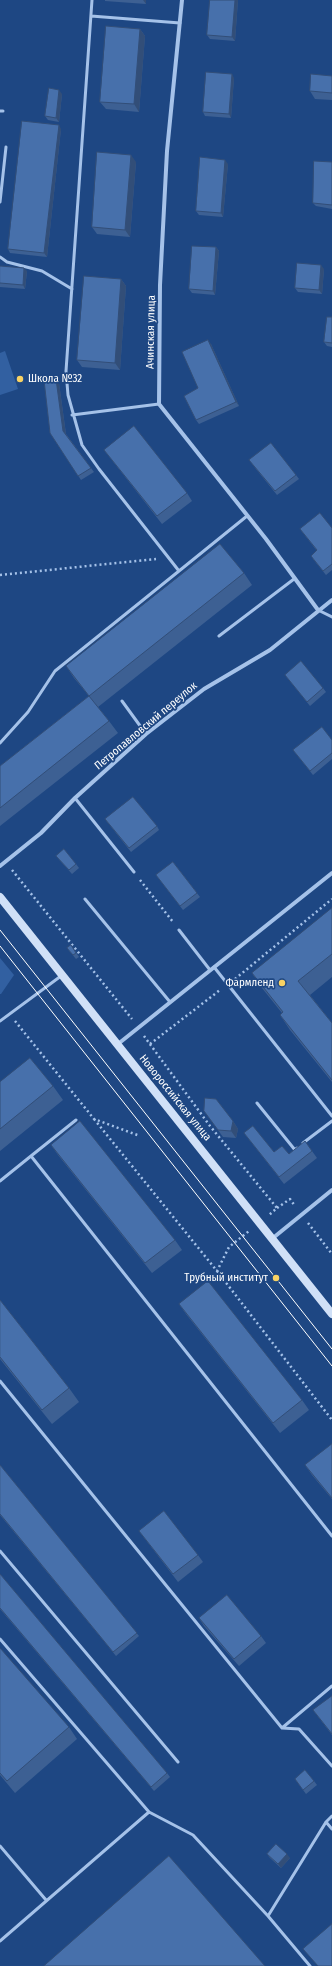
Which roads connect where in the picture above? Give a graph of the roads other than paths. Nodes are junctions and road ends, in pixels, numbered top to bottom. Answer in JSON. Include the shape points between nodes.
{"nodes":[{"id":1,"x":92,"y":0,"type":"edge"},
{"id":2,"x":182,"y":0,"type":"edge"},
{"id":3,"x":91,"y":16,"type":"junction"},
{"id":4,"x":180,"y":23,"type":"junction"},
{"id":5,"x":6,"y":147,"type":"dead end"},
{"id":6,"x":0,"y":202,"type":"edge"},
{"id":7,"x":0,"y":257,"type":"edge"},
{"id":8,"x":72,"y":289,"type":"junction"},
{"id":9,"x":159,"y":404,"type":"junction"},
{"id":10,"x":72,"y":415,"type":"junction"},
{"id":11,"x":247,"y":516,"type":"junction"},
{"id":12,"x":179,"y":572,"type":"junction"},
{"id":13,"x":294,"y":579,"type":"junction"},
{"id":14,"x":332,"y":600,"type":"edge"},
{"id":15,"x":318,"y":610,"type":"junction"},
{"id":16,"x":332,"y":617,"type":"edge"},
{"id":17,"x":219,"y":636,"type":"dead end"},
{"id":18,"x":122,"y":701,"type":"dead end"},
{"id":19,"x":146,"y":734,"type":"junction"},
{"id":20,"x":0,"y":743,"type":"edge"},
{"id":21,"x":75,"y":798,"type":"junction"},
{"id":22,"x":0,"y":866,"type":"edge"},
{"id":23,"x":134,"y":872,"type":"road end"},
{"id":24,"x":332,"y":873,"type":"edge"},
{"id":25,"x":0,"y":897,"type":"edge"},
{"id":26,"x":85,"y":899,"type":"dead end"},
{"id":27,"x":179,"y":930,"type":"road end"},
{"id":28,"x":214,"y":967,"type":"junction"},
{"id":29,"x":210,"y":970,"type":"junction"},
{"id":30,"x":62,"y":975,"type":"junction"},
{"id":31,"x":170,"y":1002,"type":"junction"},
{"id":32,"x":0,"y":1021,"type":"edge"},
{"id":33,"x":118,"y":1044,"type":"junction"},
{"id":34,"x":257,"y":1103,"type":"dead end"},
{"id":35,"x":332,"y":1116,"type":"edge"},
{"id":36,"x":76,"y":1120,"type":"dead end"},
{"id":37,"x":332,"y":1121,"type":"edge"},
{"id":38,"x":31,"y":1156,"type":"junction"},
{"id":39,"x":0,"y":1181,"type":"edge"},
{"id":40,"x":332,"y":1190,"type":"edge"},
{"id":41,"x":273,"y":1238,"type":"junction"},
{"id":42,"x":332,"y":1314,"type":"edge"},
{"id":43,"x":0,"y":1381,"type":"edge"},
{"id":44,"x":332,"y":1536,"type":"edge"},
{"id":45,"x":0,"y":1551,"type":"edge"},
{"id":46,"x":0,"y":1638,"type":"edge"},
{"id":47,"x":332,"y":1686,"type":"edge"},
{"id":48,"x":282,"y":1728,"type":"junction"},
{"id":49,"x":178,"y":1762,"type":"dead end"},
{"id":50,"x":332,"y":1766,"type":"edge"},
{"id":51,"x":149,"y":1812,"type":"junction"},
{"id":52,"x":332,"y":1816,"type":"edge"},
{"id":53,"x":326,"y":1822,"type":"junction"},
{"id":54,"x":332,"y":1829,"type":"edge"},
{"id":55,"x":0,"y":1846,"type":"edge"},
{"id":56,"x":46,"y":1900,"type":"junction"},
{"id":57,"x":268,"y":1916,"type":"junction"},
{"id":58,"x":0,"y":1941,"type":"edge"},
{"id":59,"x":310,"y":1966,"type":"edge"}],
"edges":[{"from":1,"to":3,"type":"lane"},
{"from":2,"to":4,"type":"street","name":"Ачинская улица"},
{"from":3,"to":4,"type":"lane"},
{"from":3,"to":8,"type":"lane"},
{"from":4,"to":9,"type":"street","name":"Ачинская улица","via":[[166,151],[160,285]]},
{"from":5,"to":6,"type":"lane"},
{"from":7,"to":8,"type":"lane","via":[[7,262],[42,271]]},
{"from":8,"to":10,"type":"lane","via":[[66,372]]},
{"from":9,"to":10,"type":"lane"},
{"from":9,"to":11,"type":"street"},
{"from":10,"to":12,"type":"lane","via":[[82,445],[98,469]]},
{"from":11,"to":12,"type":"lane"},
{"from":11,"to":13,"type":"street"},
{"from":12,"to":20,"type":"lane","via":[[55,671],[28,712]]},
{"from":13,"to":15,"type":"street"},
{"from":13,"to":17,"type":"lane"},
{"from":14,"to":15,"type":"street","name":"Петропавловский переулок"},
{"from":15,"to":16,"type":"lane"},
{"from":15,"to":19,"type":"street","name":"Петропавловский переулок","via":[[270,650],[204,689]]},
{"from":18,"to":19,"type":"lane"},
{"from":19,"to":21,"type":"street","name":"Петропавловский переулок"},
{"from":21,"to":22,"type":"street","name":"Петропавловский переулок","via":[[41,833]]},
{"from":21,"to":23,"type":"lane"},
{"from":24,"to":28,"type":"street"},
{"from":25,"to":30,"type":"main road","name":"Новороссийская улица"},
{"from":26,"to":31,"type":"lane"},
{"from":27,"to":29,"type":"lane"},
{"from":28,"to":29,"type":"street"},
{"from":28,"to":35,"type":"lane"},
{"from":29,"to":31,"type":"street"},
{"from":30,"to":32,"type":"lane"},
{"from":30,"to":33,"type":"main road","name":"Новороссийская улица"},
{"from":31,"to":33,"type":"street"},
{"from":33,"to":41,"type":"main road","name":"Новороссийская улица"},
{"from":34,"to":37,"type":"lane","via":[[295,1150]]},
{"from":36,"to":38,"type":"lane"},
{"from":38,"to":39,"type":"lane"},
{"from":38,"to":44,"type":"lane"},
{"from":40,"to":41,"type":"street"},
{"from":41,"to":42,"type":"main road","name":"Новороссийская улица"},
{"from":43,"to":48,"type":"lane"},
{"from":45,"to":49,"type":"lane"},
{"from":46,"to":51,"type":"lane"},
{"from":47,"to":48,"type":"lane"},
{"from":48,"to":50,"type":"lane","via":[[299,1729]]},
{"from":51,"to":56,"type":"lane"},
{"from":51,"to":57,"type":"lane","via":[[193,1835]]},
{"from":52,"to":53,"type":"lane"},
{"from":53,"to":54,"type":"lane"},
{"from":53,"to":57,"type":"lane"},
{"from":55,"to":56,"type":"lane"},
{"from":56,"to":58,"type":"lane"},
{"from":57,"to":59,"type":"lane"}]}
